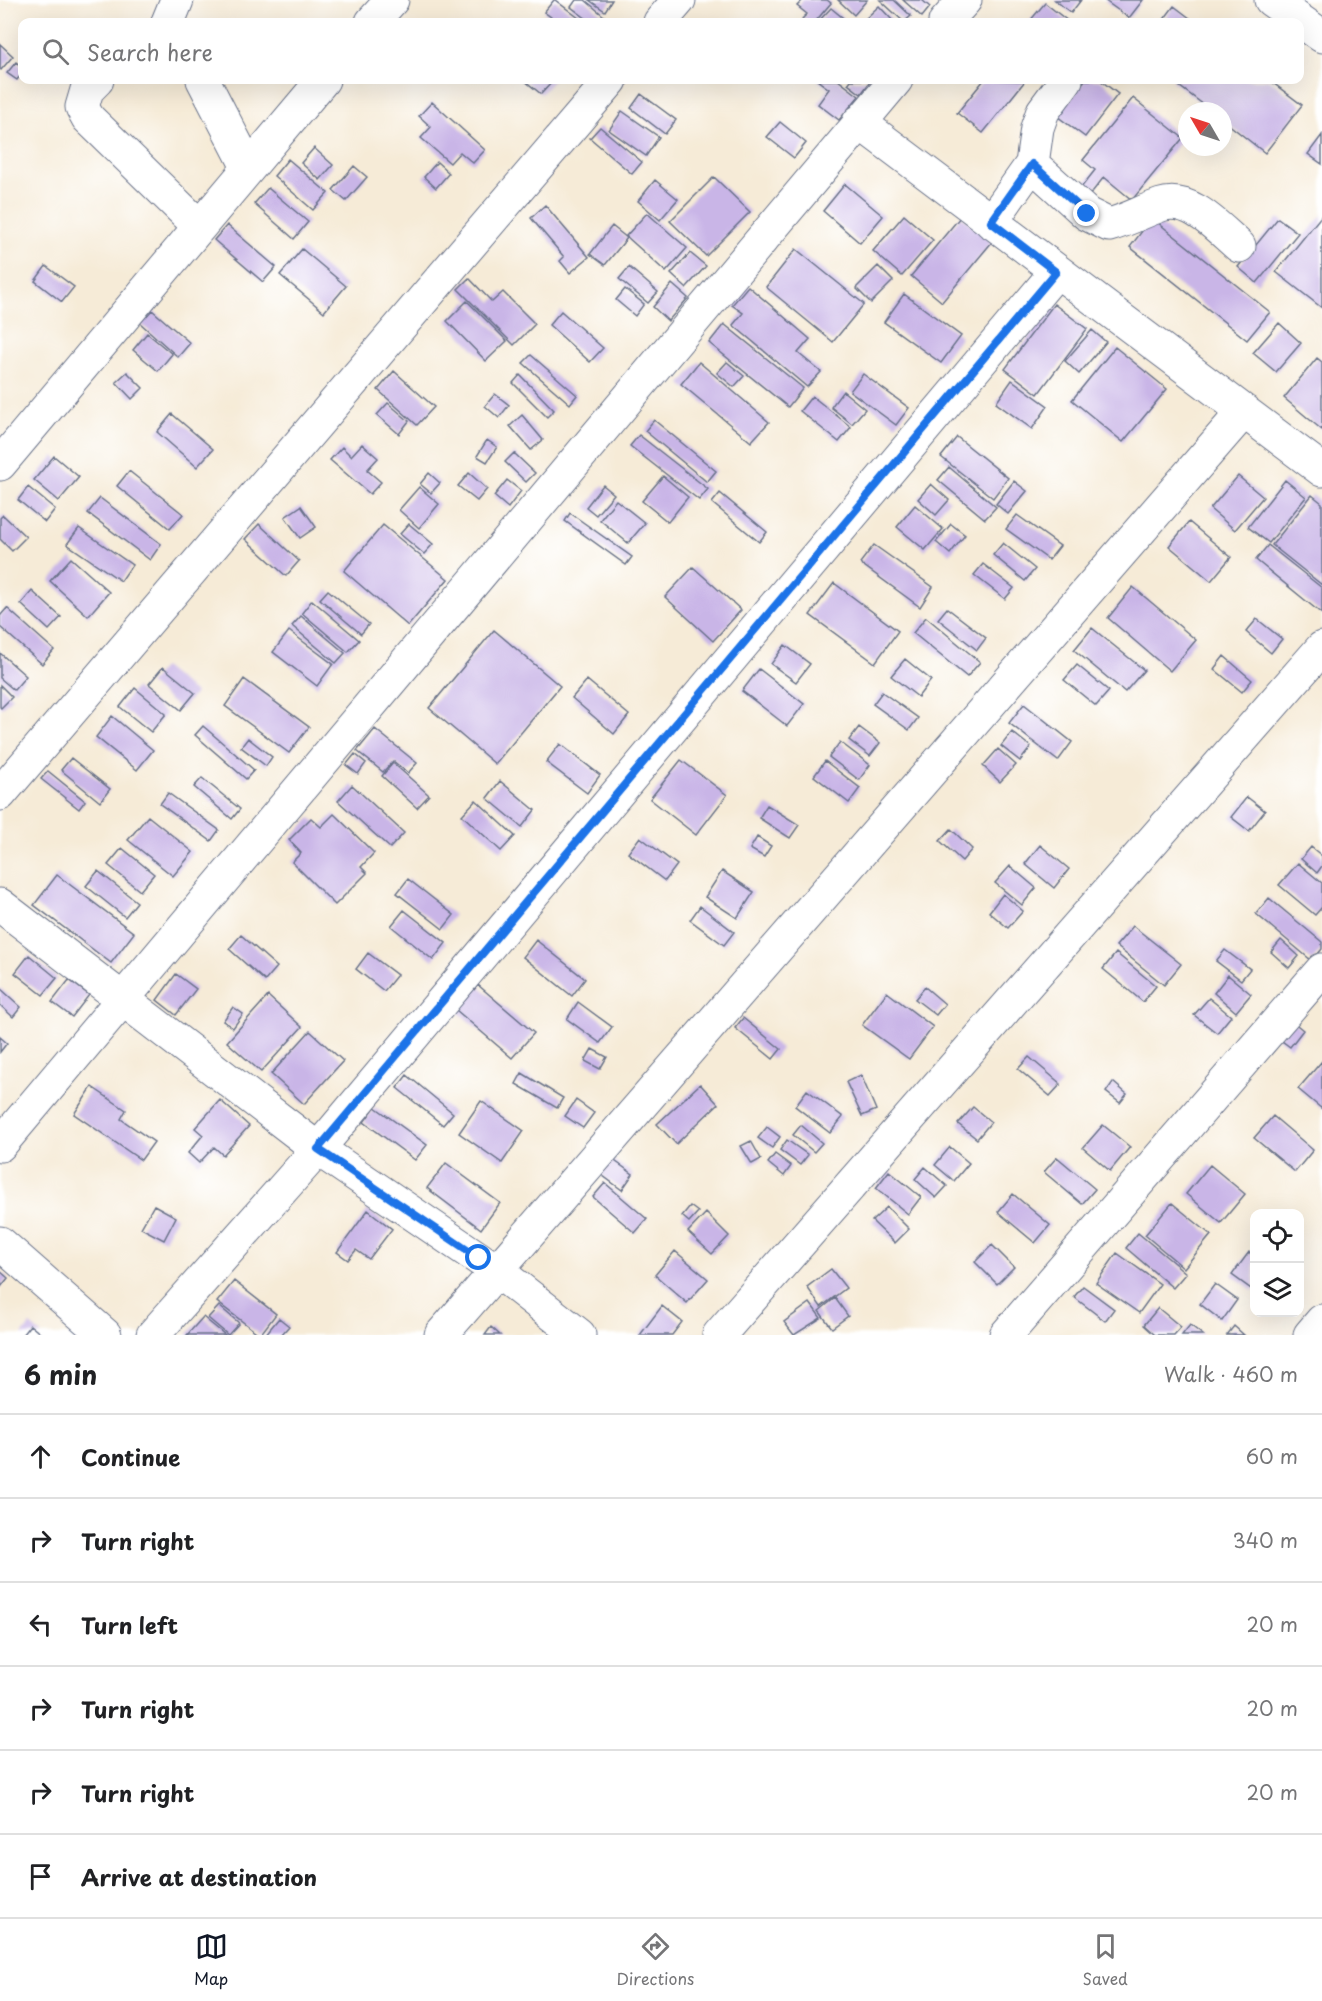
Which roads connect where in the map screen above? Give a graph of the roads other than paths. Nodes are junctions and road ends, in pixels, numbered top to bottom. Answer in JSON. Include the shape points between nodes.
{"nodes":[{"id":1,"x":177,"y":0,"type":"edge"},
{"id":2,"x":679,"y":0,"type":"edge"},
{"id":3,"x":965,"y":0,"type":"edge"},
{"id":4,"x":1288,"y":5,"type":"edge"},
{"id":5,"x":170,"y":18,"type":"edge"},
{"id":6,"x":663,"y":18,"type":"edge"},
{"id":7,"x":949,"y":18,"type":"edge"},
{"id":8,"x":1302,"y":18,"type":"edge"},
{"id":9,"x":1304,"y":20,"type":"edge"},
{"id":10,"x":1322,"y":36,"type":"edge"},
{"id":11,"x":94,"y":84,"type":"edge"},
{"id":12,"x":205,"y":84,"type":"edge"},
{"id":13,"x":320,"y":84,"type":"edge"},
{"id":14,"x":608,"y":84,"type":"edge"},
{"id":15,"x":892,"y":84,"type":"edge"},
{"id":16,"x":1063,"y":84,"type":"edge"},
{"id":17,"x":859,"y":122,"type":"junction"},
{"id":18,"x":1032,"y":164,"type":"junction"},
{"id":19,"x":248,"y":167,"type":"junction"},
{"id":20,"x":991,"y":222,"type":"junction"},
{"id":21,"x":199,"y":226,"type":"junction"},
{"id":22,"x":1239,"y":246,"type":"dead end"},
{"id":23,"x":1056,"y":272,"type":"junction"},
{"id":24,"x":1244,"y":411,"type":"junction"},
{"id":25,"x":0,"y":464,"type":"edge"},
{"id":26,"x":1322,"y":471,"type":"edge"},
{"id":27,"x":1322,"y":648,"type":"edge"},
{"id":28,"x":0,"y":794,"type":"edge"},
{"id":29,"x":0,"y":905,"type":"edge"},
{"id":30,"x":1322,"y":970,"type":"edge"},
{"id":31,"x":123,"y":1000,"type":"junction"},
{"id":32,"x":0,"y":1145,"type":"edge"},
{"id":33,"x":318,"y":1149,"type":"junction"},
{"id":34,"x":0,"y":1243,"type":"edge"},
{"id":35,"x":497,"y":1271,"type":"junction"},
{"id":36,"x":1322,"y":1321,"type":"edge"},
{"id":37,"x":105,"y":1335,"type":"edge"},
{"id":38,"x":153,"y":1335,"type":"edge"},
{"id":39,"x":441,"y":1335,"type":"edge"},
{"id":40,"x":579,"y":1335,"type":"edge"},
{"id":41,"x":719,"y":1335,"type":"edge"},
{"id":42,"x":1006,"y":1335,"type":"edge"},
{"id":43,"x":1310,"y":1335,"type":"edge"}],
"edges":[{"from":1,"to":5,"type":"street"},
{"from":2,"to":6,"type":"street"},
{"from":3,"to":7,"type":"street"},
{"from":4,"to":8,"type":"street"},
{"from":9,"to":10,"type":"street"},
{"from":11,"to":21,"type":"street","via":[[87,90],[82,108],[88,118]]},
{"from":12,"to":19,"type":"street"},
{"from":13,"to":19,"type":"street"},
{"from":14,"to":28,"type":"street"},
{"from":15,"to":17,"type":"street"},
{"from":16,"to":18,"type":"street","via":[[1043,111]]},
{"from":17,"to":20,"type":"street"},
{"from":17,"to":31,"type":"street"},
{"from":18,"to":20,"type":"street"},
{"from":18,"to":22,"type":"street","via":[[1087,214],[1109,225],[1133,219],[1163,204],[1188,205]]},
{"from":19,"to":21,"type":"street"},
{"from":20,"to":23,"type":"street"},
{"from":21,"to":25,"type":"street"},
{"from":23,"to":24,"type":"street"},
{"from":23,"to":33,"type":"street"},
{"from":24,"to":26,"type":"street"},
{"from":24,"to":35,"type":"street"},
{"from":27,"to":41,"type":"street"},
{"from":29,"to":31,"type":"street"},
{"from":30,"to":42,"type":"street"},
{"from":31,"to":32,"type":"street"},
{"from":31,"to":33,"type":"street"},
{"from":33,"to":35,"type":"street"},
{"from":33,"to":38,"type":"street"},
{"from":34,"to":37,"type":"street"},
{"from":35,"to":39,"type":"street"},
{"from":35,"to":40,"type":"street"},
{"from":36,"to":43,"type":"street"}]}
